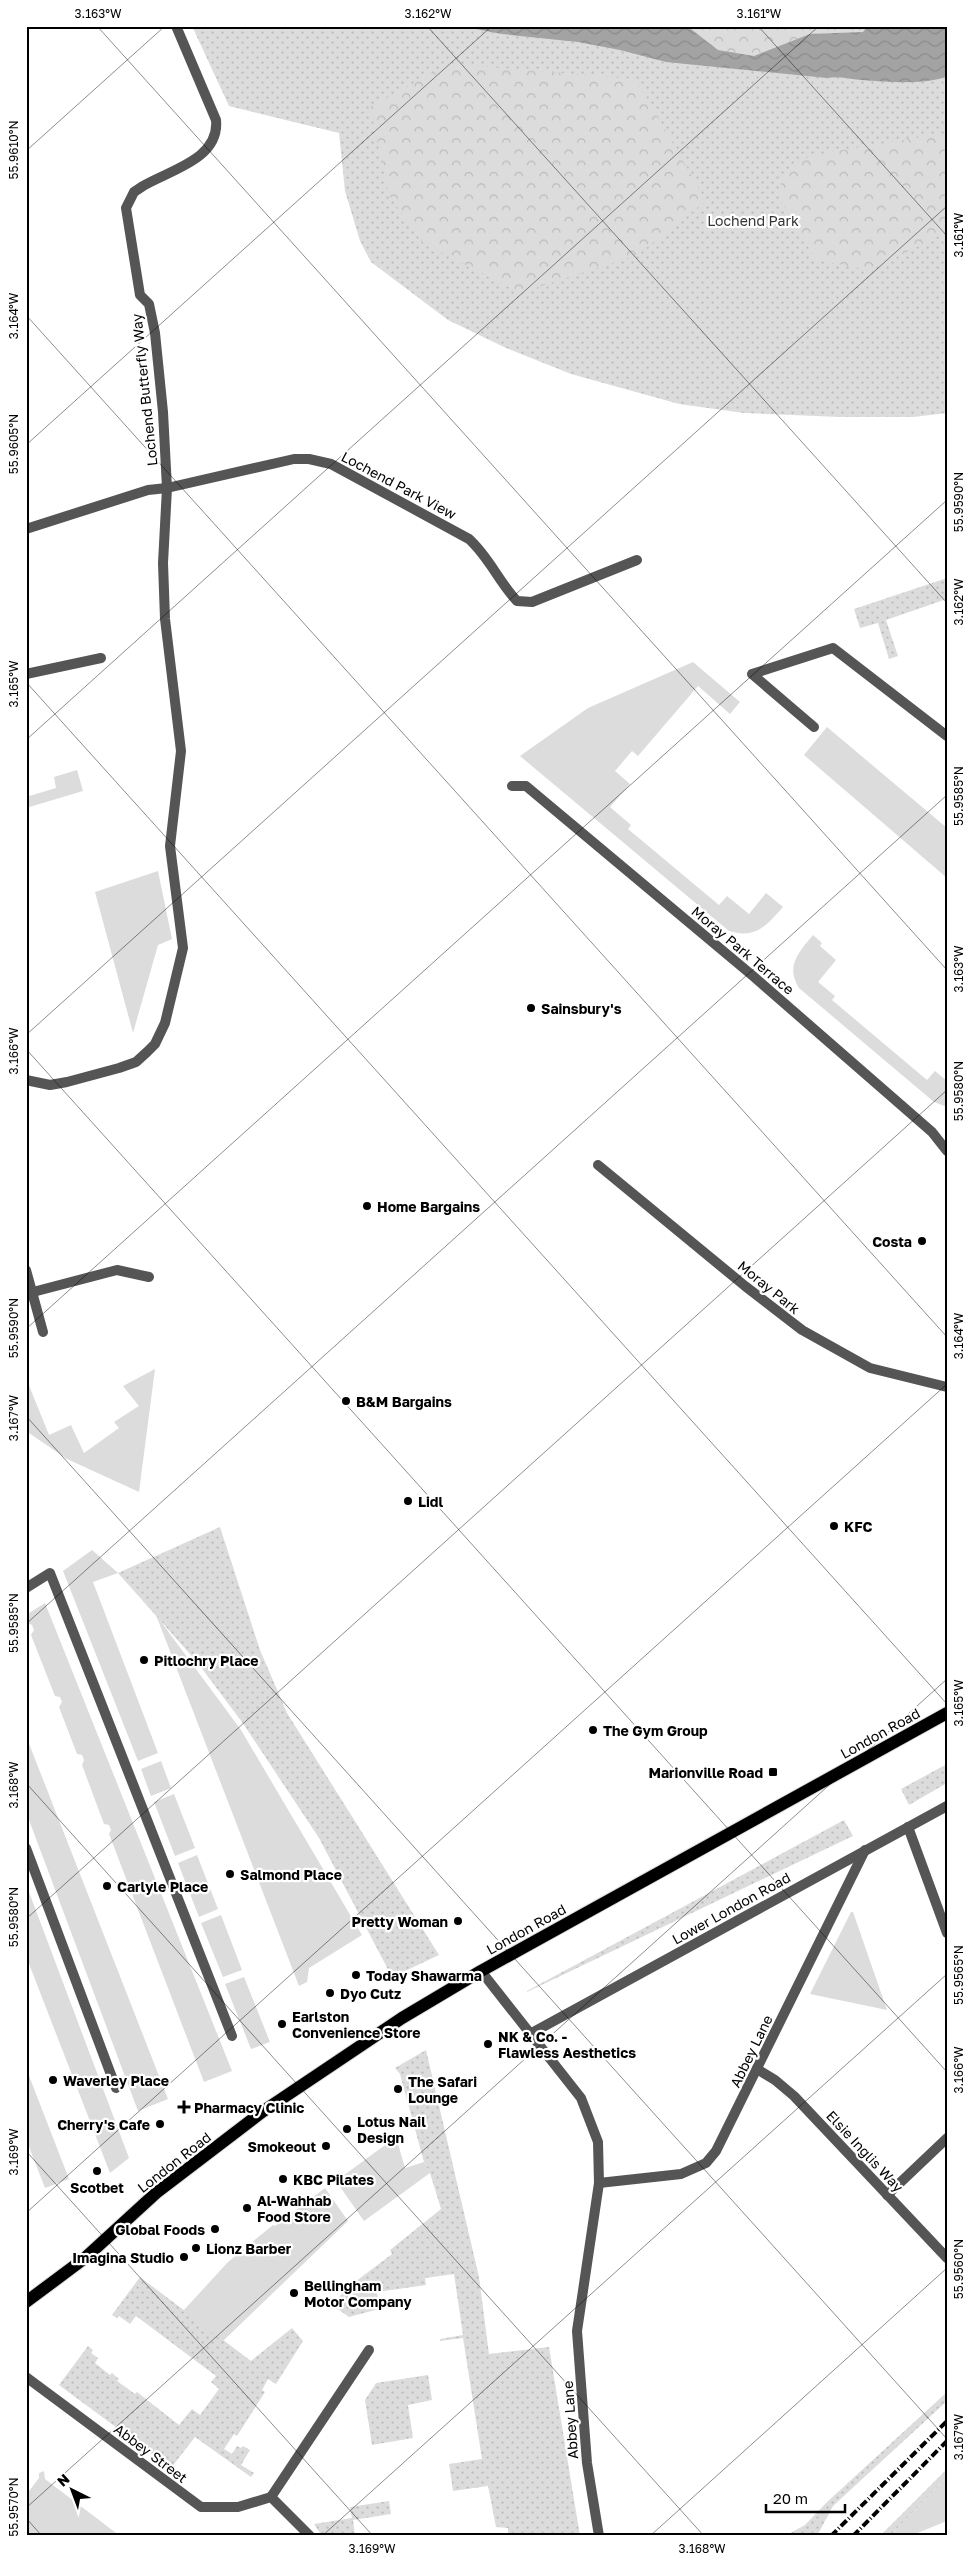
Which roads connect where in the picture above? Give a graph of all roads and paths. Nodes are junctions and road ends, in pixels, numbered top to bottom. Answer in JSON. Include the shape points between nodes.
{"nodes":[{"id":1,"x":176,"y":26,"type":"edge"},
{"id":2,"x":167,"y":488,"type":"junction"},
{"id":3,"x":26,"y":528,"type":"edge"},
{"id":4,"x":637,"y":560,"type":"dead end"},
{"id":5,"x":101,"y":658,"type":"dead end"},
{"id":6,"x":26,"y":674,"type":"edge"},
{"id":7,"x":814,"y":727,"type":"dead end"},
{"id":8,"x":947,"y":736,"type":"edge"},
{"id":9,"x":512,"y":786,"type":"dead end"},
{"id":10,"x":26,"y":1080,"type":"edge"},
{"id":11,"x":947,"y":1151,"type":"edge"},
{"id":12,"x":598,"y":1165,"type":"dead end"},
{"id":13,"x":26,"y":1270,"type":"edge"},
{"id":14,"x":149,"y":1277,"type":"dead end"},
{"id":15,"x":33,"y":1292,"type":"junction"},
{"id":16,"x":43,"y":1332,"type":"dead end"},
{"id":17,"x":947,"y":1387,"type":"edge"},
{"id":18,"x":26,"y":1588,"type":"edge"},
{"id":19,"x":947,"y":1713,"type":"edge"},
{"id":20,"x":947,"y":1806,"type":"edge"},
{"id":21,"x":908,"y":1827,"type":"junction"},
{"id":22,"x":26,"y":1848,"type":"edge"},
{"id":23,"x":865,"y":1850,"type":"junction"},
{"id":24,"x":947,"y":1932,"type":"edge"},
{"id":25,"x":481,"y":1971,"type":"junction"},
{"id":26,"x":530,"y":2034,"type":"junction"},
{"id":27,"x":232,"y":2036,"type":"dead end"},
{"id":28,"x":757,"y":2069,"type":"junction"},
{"id":29,"x":116,"y":2088,"type":"dead end"},
{"id":30,"x":947,"y":2138,"type":"edge"},
{"id":31,"x":600,"y":2183,"type":"junction"},
{"id":32,"x":887,"y":2194,"type":"junction"},
{"id":33,"x":947,"y":2258,"type":"edge"},
{"id":34,"x":26,"y":2302,"type":"edge"},
{"id":35,"x":369,"y":2350,"type":"dead end"},
{"id":36,"x":26,"y":2377,"type":"edge"},
{"id":37,"x":272,"y":2497,"type":"junction"},
{"id":38,"x":310,"y":2536,"type":"edge"},
{"id":39,"x":599,"y":2536,"type":"edge"}],
"edges":[{"from":1,"to":2,"type":"street","name":"Lochend Butterfly Way","via":[[216,120],[217,131],[206,152],[134,192],[126,208],[140,295],[149,304],[155,333]]},
{"from":2,"to":3,"type":"street","name":"Lochend Park View","via":[[116,498]]},
{"from":2,"to":4,"type":"street","name":"Lochend Park View","via":[[294,459],[323,462],[469,539],[517,601],[532,602]]},
{"from":2,"to":10,"type":"street","name":"Lochend Butterfly Way","via":[[163,563],[165,610],[181,751],[170,846],[183,948],[164,1023],[155,1044],[136,1062],[50,1085]]},
{"from":5,"to":6,"type":"street"},
{"from":7,"to":8,"type":"street","via":[[752,674],[832,648]]},
{"from":9,"to":11,"type":"street","name":"Moray Park Terrace","via":[[526,786],[753,976],[932,1132]]},
{"from":12,"to":17,"type":"street","name":"Moray Park","via":[[785,1318],[831,1348],[870,1368]]},
{"from":13,"to":15,"type":"street"},
{"from":14,"to":15,"type":"street","via":[[117,1270]]},
{"from":15,"to":16,"type":"street"},
{"from":18,"to":27,"type":"street","via":[[50,1573]]},
{"from":19,"to":25,"type":"main road","name":"London Road"},
{"from":20,"to":21,"type":"street","name":"Lower London Road"},
{"from":21,"to":23,"type":"street","name":"Lower London Road"},
{"from":21,"to":24,"type":"street"},
{"from":22,"to":29,"type":"street"},
{"from":23,"to":26,"type":"street","name":"Lower London Road"},
{"from":23,"to":28,"type":"street","name":"Abbey Lane"},
{"from":25,"to":26,"type":"street","name":"Abbey Lane"},
{"from":25,"to":34,"type":"main road","name":"London Road","via":[[402,2018],[262,2112],[156,2193],[85,2258]]},
{"from":26,"to":31,"type":"street","name":"Abbey Lane","via":[[587,2109],[598,2142]]},
{"from":28,"to":31,"type":"street","name":"Abbey Lane","via":[[716,2151],[706,2163],[682,2174]]},
{"from":28,"to":32,"type":"street","name":"Elsie Inglis Way","via":[[794,2096]]},
{"from":30,"to":32,"type":"street"},
{"from":31,"to":39,"type":"street","name":"Abbey Lane","via":[[577,2331],[587,2463]]},
{"from":32,"to":33,"type":"street","name":"Elsie Inglis Way"},
{"from":35,"to":37,"type":"street"},
{"from":36,"to":37,"type":"street","name":"Abbey Street","via":[[201,2507],[231,2508]]},
{"from":37,"to":38,"type":"street"}]}
